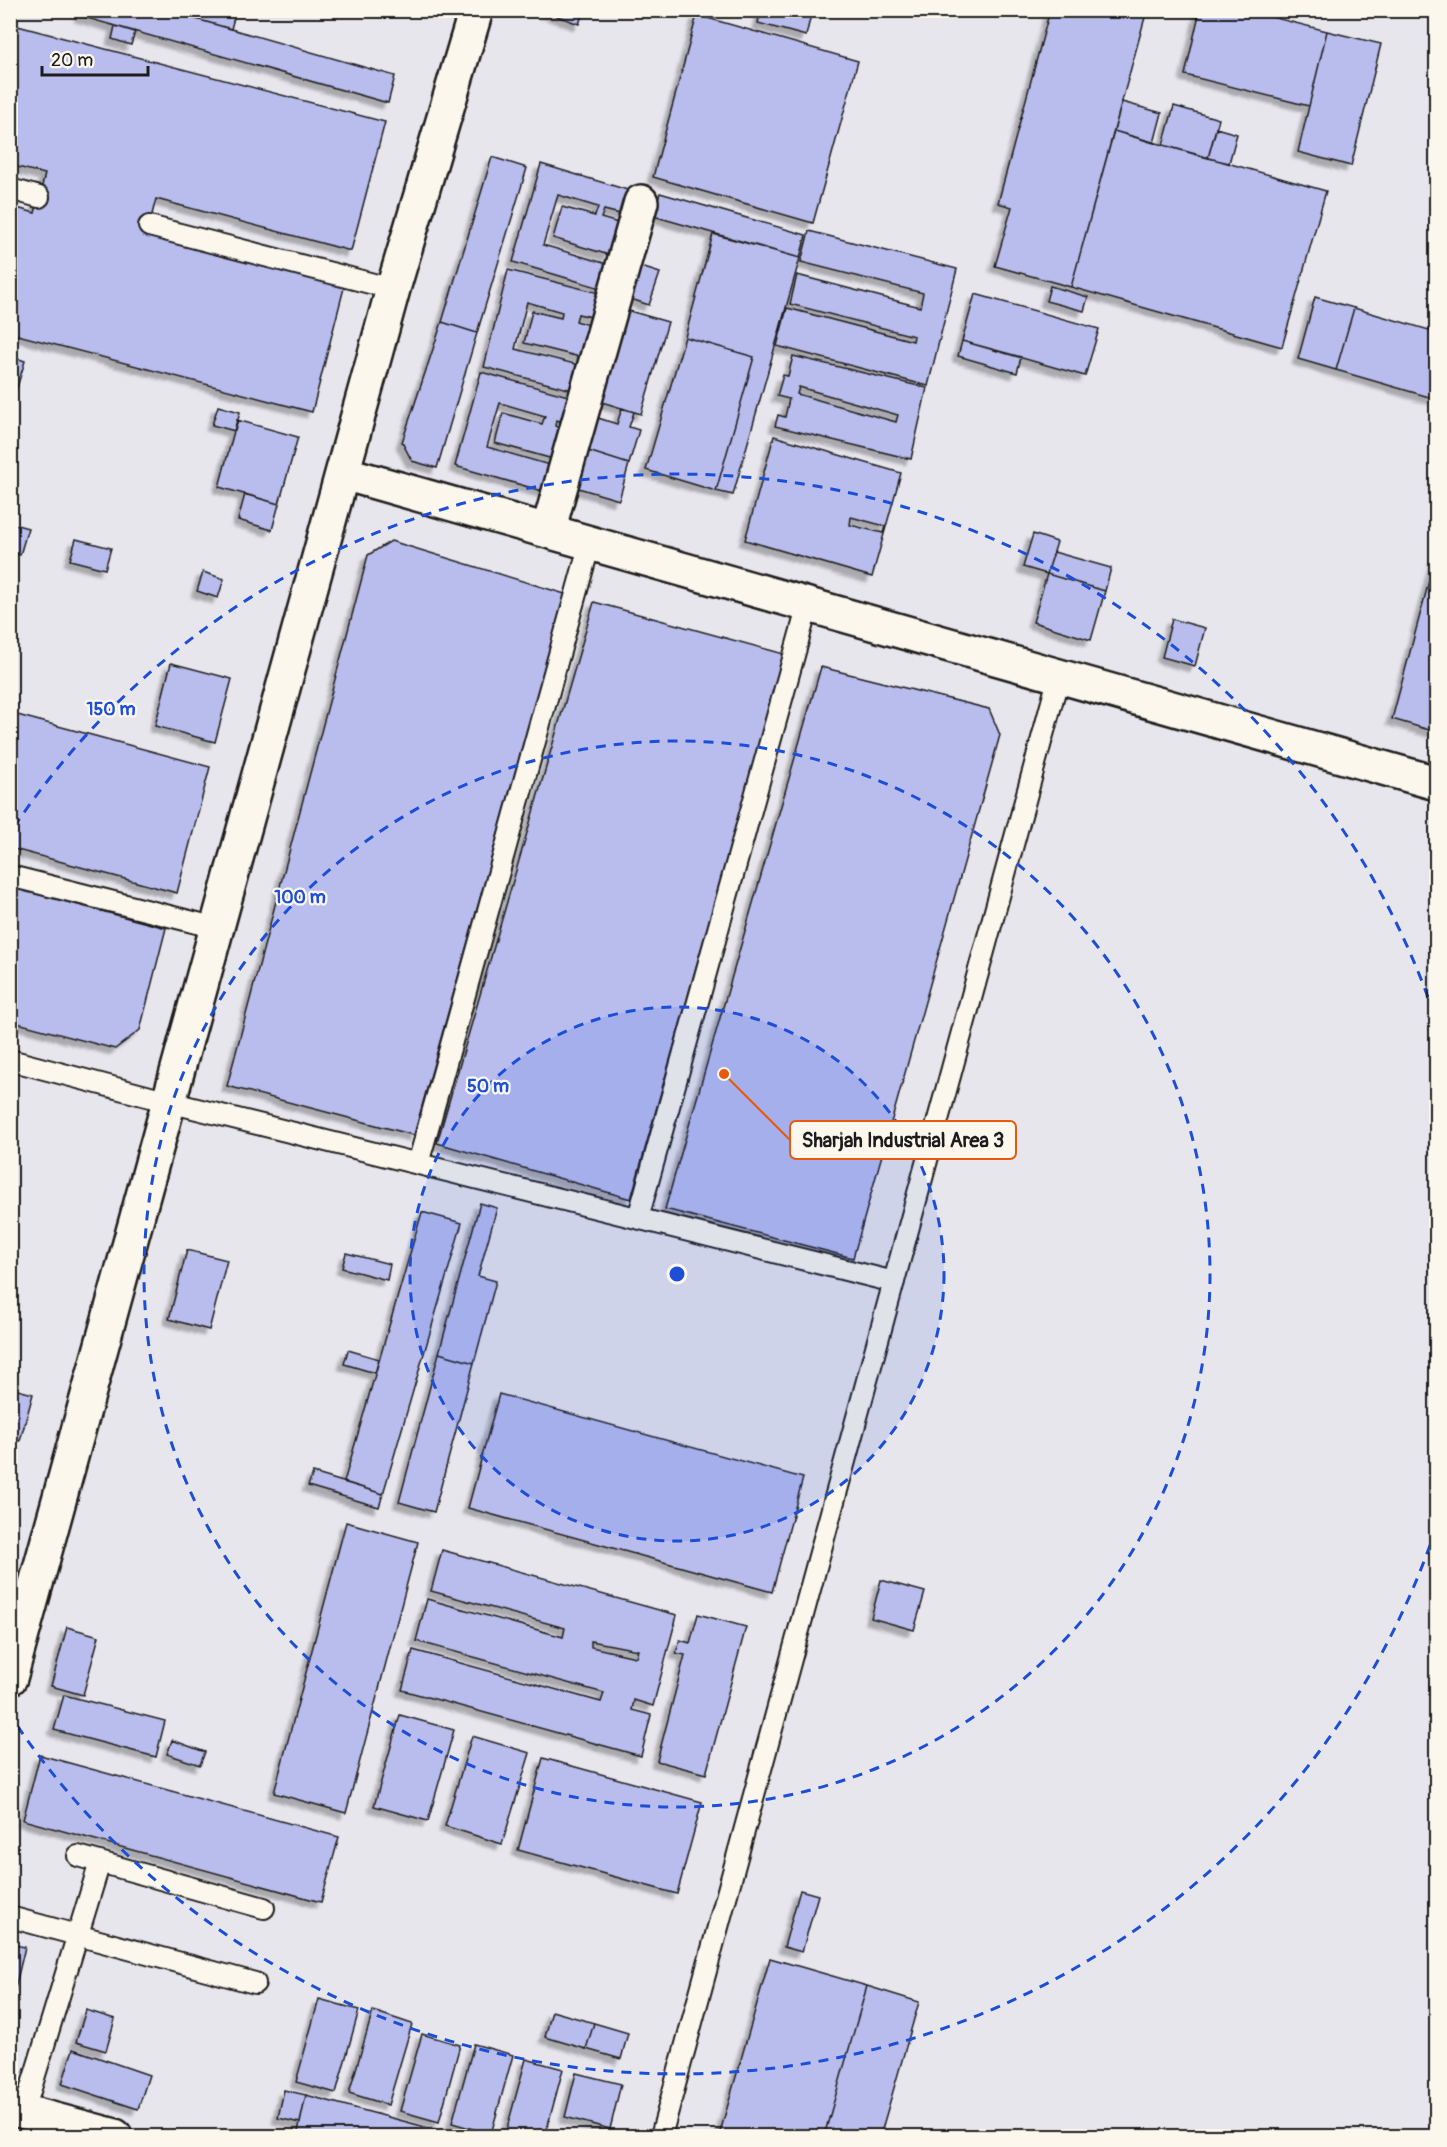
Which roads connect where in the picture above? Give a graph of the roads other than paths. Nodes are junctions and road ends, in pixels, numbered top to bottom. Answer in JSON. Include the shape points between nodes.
{"nodes":[{"id":1,"x":476,"y":10,"type":"edge"},
{"id":2,"x":10,"y":189,"type":"edge"},
{"id":3,"x":39,"y":197,"type":"dead end"},
{"id":4,"x":641,"y":202,"type":"dead end"},
{"id":5,"x":149,"y":226,"type":"dead end"},
{"id":6,"x":393,"y":289,"type":"junction"},
{"id":7,"x":343,"y":473,"type":"junction"},
{"id":8,"x":548,"y":531,"type":"junction"},
{"id":9,"x":590,"y":543,"type":"junction"},
{"id":10,"x":808,"y":605,"type":"junction"},
{"id":11,"x":1059,"y":676,"type":"junction"},
{"id":12,"x":1437,"y":783,"type":"edge"},
{"id":13,"x":10,"y":876,"type":"edge"},
{"id":14,"x":217,"y":928,"type":"junction"},
{"id":15,"x":10,"y":1060,"type":"edge"},
{"id":16,"x":170,"y":1102,"type":"junction"},
{"id":17,"x":418,"y":1164,"type":"junction"},
{"id":18,"x":638,"y":1218,"type":"junction"},
{"id":19,"x":894,"y":1282,"type":"junction"},
{"id":20,"x":10,"y":1678,"type":"edge"},
{"id":21,"x":78,"y":1856,"type":"dead end"},
{"id":22,"x":100,"y":1862,"type":"junction"},
{"id":23,"x":264,"y":1908,"type":"dead end"},
{"id":24,"x":10,"y":1917,"type":"edge"},
{"id":25,"x":78,"y":1935,"type":"junction"},
{"id":26,"x":255,"y":1983,"type":"dead end"},
{"id":27,"x":17,"y":2110,"type":"edge"},
{"id":28,"x":115,"y":2136,"type":"edge"},
{"id":29,"x":661,"y":2136,"type":"edge"}],
"edges":[{"from":1,"to":6,"type":"street"},
{"from":2,"to":3,"type":"lane"},
{"from":4,"to":8,"type":"street"},
{"from":5,"to":6,"type":"lane"},
{"from":6,"to":7,"type":"street"},
{"from":7,"to":8,"type":"street"},
{"from":7,"to":14,"type":"street"},
{"from":8,"to":9,"type":"street"},
{"from":9,"to":10,"type":"street"},
{"from":9,"to":17,"type":"lane"},
{"from":10,"to":11,"type":"street"},
{"from":10,"to":18,"type":"lane"},
{"from":11,"to":12,"type":"street"},
{"from":11,"to":19,"type":"lane"},
{"from":13,"to":14,"type":"lane"},
{"from":14,"to":16,"type":"street"},
{"from":15,"to":16,"type":"lane"},
{"from":16,"to":17,"type":"lane"},
{"from":16,"to":20,"type":"street"},
{"from":17,"to":18,"type":"lane"},
{"from":18,"to":19,"type":"lane"},
{"from":19,"to":29,"type":"lane"},
{"from":21,"to":22,"type":"lane"},
{"from":22,"to":23,"type":"lane"},
{"from":22,"to":25,"type":"lane"},
{"from":24,"to":25,"type":"lane"},
{"from":25,"to":26,"type":"lane"},
{"from":25,"to":27,"type":"lane"},
{"from":27,"to":28,"type":"street"}]}
